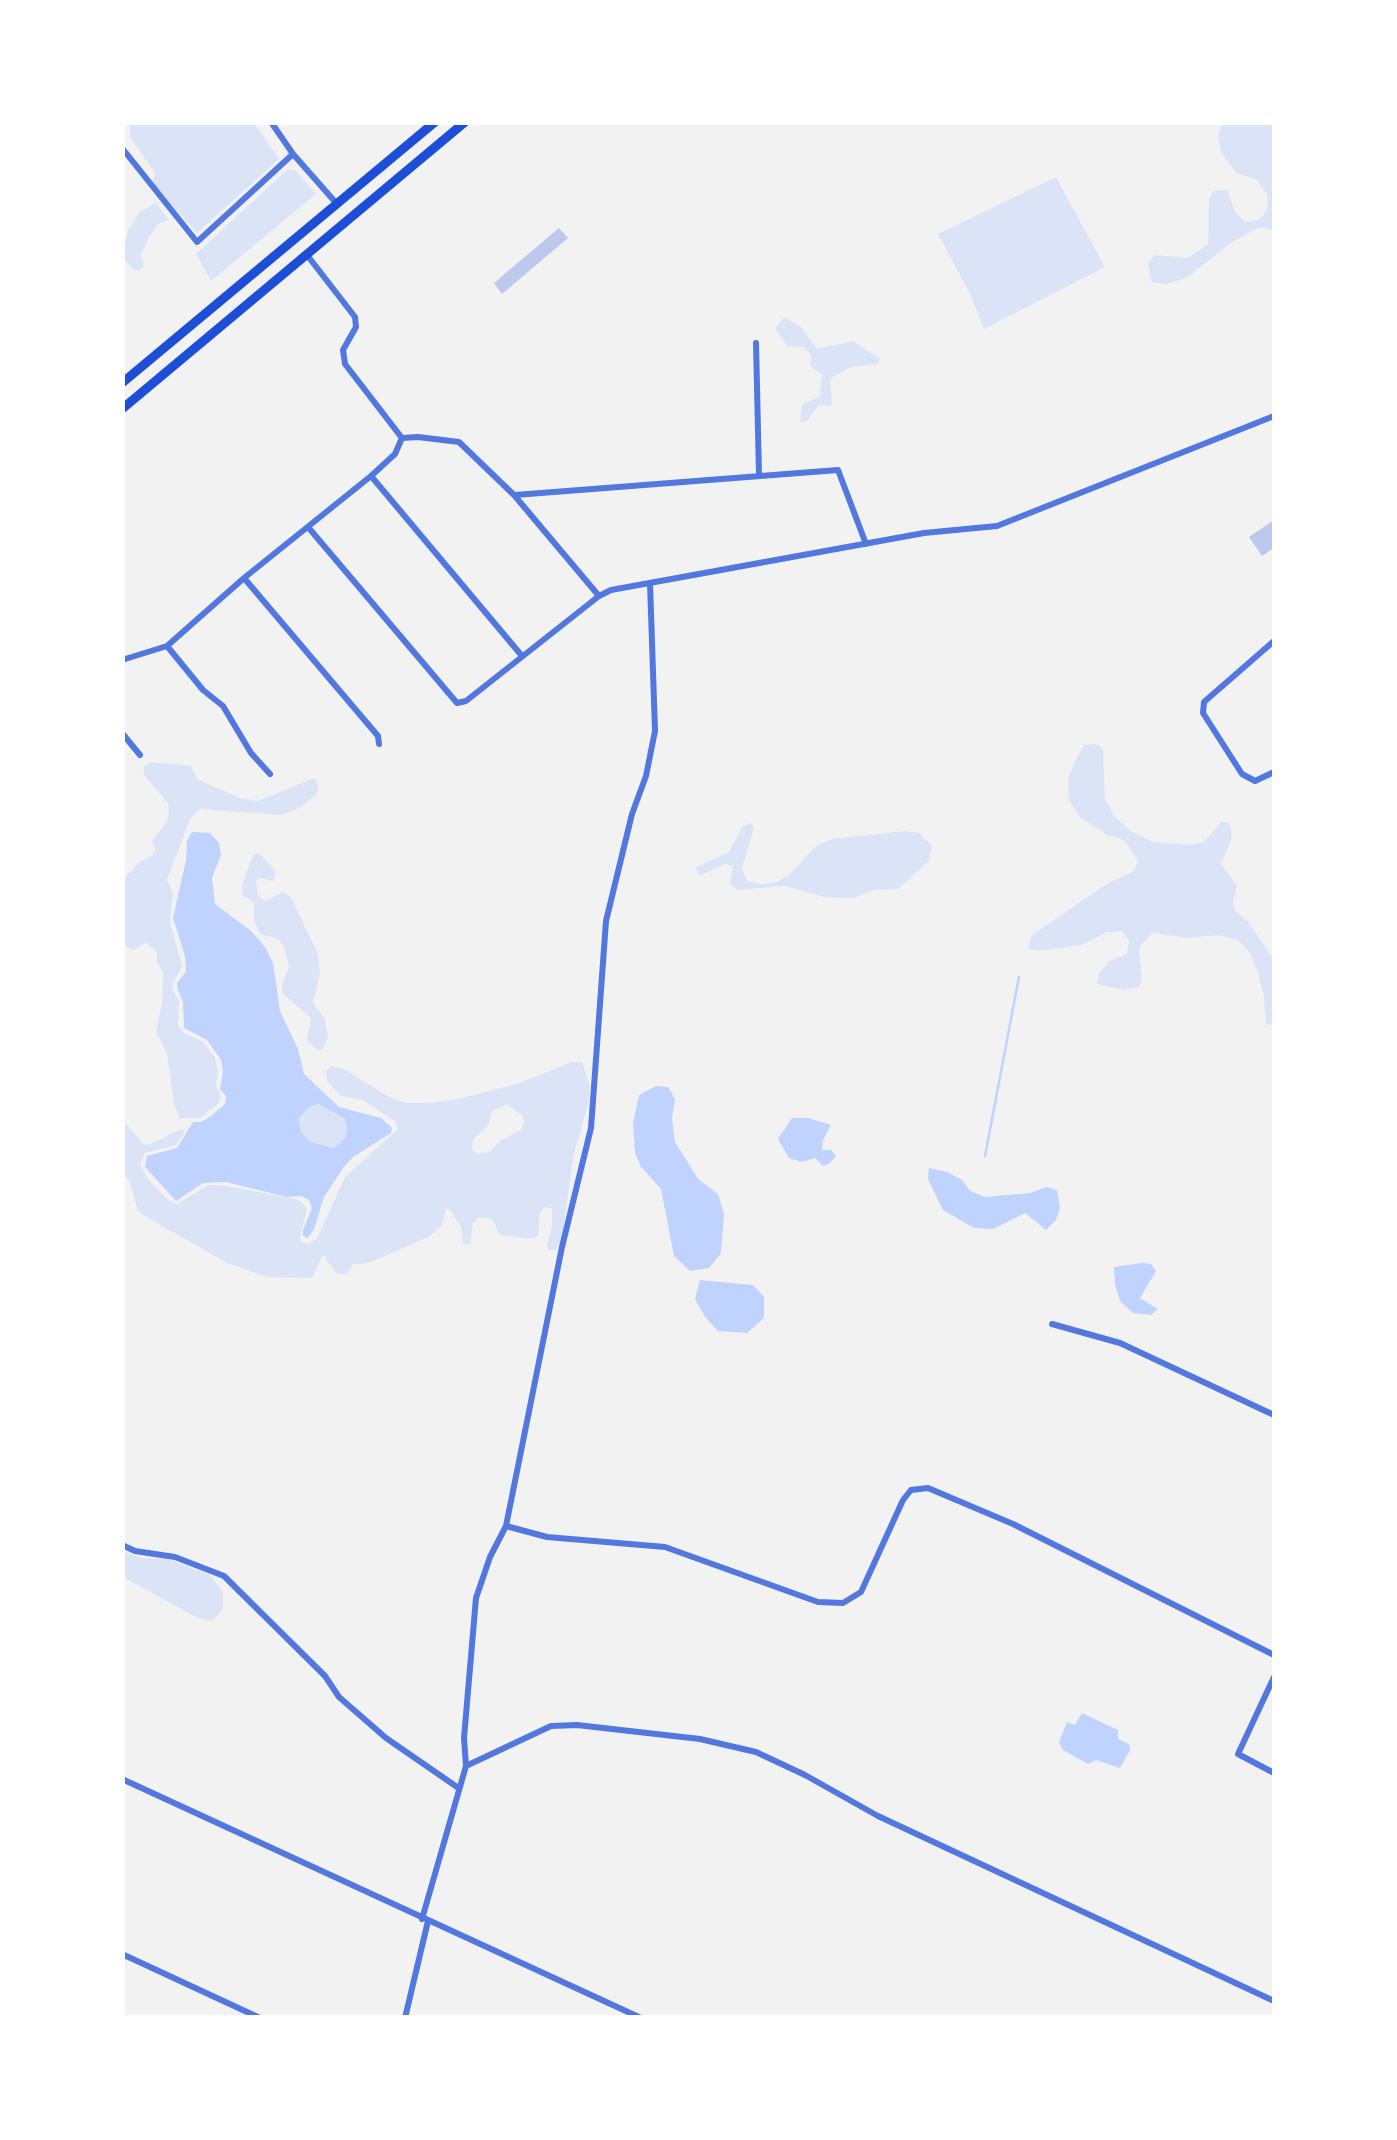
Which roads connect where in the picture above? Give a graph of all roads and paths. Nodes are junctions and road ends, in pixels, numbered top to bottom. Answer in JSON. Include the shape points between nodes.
{"nodes":[{"id":1,"x":271,"y":122,"type":"edge"},
{"id":2,"x":435,"y":122,"type":"edge"},
{"id":3,"x":465,"y":122,"type":"edge"},
{"id":4,"x":412,"y":142,"type":"junction"},
{"id":5,"x":122,"y":148,"type":"edge"},
{"id":6,"x":293,"y":154,"type":"junction"},
{"id":7,"x":424,"y":156,"type":"junction"},
{"id":8,"x":337,"y":204,"type":"junction"},
{"id":9,"x":307,"y":254,"type":"junction"},
{"id":10,"x":202,"y":316,"type":"junction"},
{"id":11,"x":215,"y":332,"type":"junction"},
{"id":12,"x":756,"y":344,"type":"dead end"},
{"id":13,"x":122,"y":383,"type":"edge"},
{"id":14,"x":122,"y":409,"type":"edge"},
{"id":15,"x":1274,"y":416,"type":"edge"},
{"id":16,"x":402,"y":438,"type":"junction"},
{"id":17,"x":759,"y":475,"type":"junction"},
{"id":18,"x":370,"y":476,"type":"junction"},
{"id":19,"x":514,"y":495,"type":"junction"},
{"id":20,"x":308,"y":527,"type":"junction"},
{"id":21,"x":866,"y":544,"type":"junction"},
{"id":22,"x":244,"y":578,"type":"junction"},
{"id":23,"x":650,"y":583,"type":"junction"},
{"id":24,"x":599,"y":596,"type":"junction"},
{"id":25,"x":1274,"y":641,"type":"edge"},
{"id":26,"x":167,"y":646,"type":"junction"},
{"id":27,"x":522,"y":656,"type":"junction"},
{"id":28,"x":122,"y":660,"type":"edge"},
{"id":29,"x":122,"y":733,"type":"edge"},
{"id":30,"x":379,"y":744,"type":"dead end"},
{"id":31,"x":140,"y":755,"type":"dead end"},
{"id":32,"x":1274,"y":772,"type":"edge"},
{"id":33,"x":270,"y":774,"type":"dead end"},
{"id":34,"x":1052,"y":1324,"type":"dead end"},
{"id":35,"x":1274,"y":1415,"type":"edge"},
{"id":36,"x":506,"y":1526,"type":"junction"},
{"id":37,"x":122,"y":1545,"type":"edge"},
{"id":38,"x":1274,"y":1655,"type":"edge"},
{"id":39,"x":1274,"y":1677,"type":"edge"},
{"id":40,"x":466,"y":1766,"type":"junction"},
{"id":41,"x":1274,"y":1773,"type":"edge"},
{"id":42,"x":122,"y":1779,"type":"edge"},
{"id":43,"x":458,"y":1787,"type":"junction"},
{"id":44,"x":425,"y":1920,"type":"junction"},
{"id":45,"x":122,"y":1954,"type":"edge"},
{"id":46,"x":1274,"y":2001,"type":"edge"},
{"id":47,"x":260,"y":2018,"type":"edge"},
{"id":48,"x":405,"y":2018,"type":"edge"},
{"id":49,"x":641,"y":2018,"type":"edge"}],
"edges":[{"from":1,"to":6,"type":"street"},
{"from":2,"to":4,"type":"main road"},
{"from":3,"to":7,"type":"main road"},
{"from":4,"to":7,"type":"street"},
{"from":4,"to":8,"type":"main road"},
{"from":5,"to":6,"type":"street","via":[[197,242]]},
{"from":6,"to":8,"type":"street"},
{"from":7,"to":9,"type":"main road"},
{"from":8,"to":10,"type":"main road"},
{"from":9,"to":11,"type":"main road"},
{"from":9,"to":16,"type":"street","via":[[356,317],[343,350],[345,364]]},
{"from":10,"to":11,"type":"main road"},
{"from":10,"to":13,"type":"main road"},
{"from":11,"to":14,"type":"main road"},
{"from":12,"to":17,"type":"street"},
{"from":15,"to":21,"type":"street","via":[[997,526]]},
{"from":16,"to":18,"type":"street"},
{"from":16,"to":19,"type":"street","via":[[459,442]]},
{"from":17,"to":19,"type":"street"},
{"from":17,"to":21,"type":"street","via":[[838,470]]},
{"from":18,"to":20,"type":"street"},
{"from":18,"to":27,"type":"street"},
{"from":19,"to":24,"type":"street"},
{"from":20,"to":22,"type":"street"},
{"from":20,"to":27,"type":"street","via":[[457,703]]},
{"from":21,"to":23,"type":"street"},
{"from":22,"to":26,"type":"street"},
{"from":22,"to":30,"type":"street"},
{"from":23,"to":24,"type":"street"},
{"from":23,"to":36,"type":"street","via":[[655,731],[606,921],[591,1128]]},
{"from":24,"to":27,"type":"street"},
{"from":25,"to":32,"type":"street","via":[[1204,702],[1202,713],[1242,774],[1255,781]]},
{"from":26,"to":28,"type":"street"},
{"from":26,"to":33,"type":"street","via":[[223,706]]},
{"from":29,"to":31,"type":"street"},
{"from":34,"to":35,"type":"street","via":[[1120,1343]]},
{"from":36,"to":38,"type":"street","via":[[547,1537],[665,1547],[818,1602],[844,1604],[862,1592],[903,1500],[911,1490],[928,1488]]},
{"from":36,"to":40,"type":"street","via":[[476,1598]]},
{"from":37,"to":43,"type":"street","via":[[224,1576],[350,1707]]},
{"from":39,"to":41,"type":"street","via":[[1238,1754]]},
{"from":40,"to":43,"type":"street"},
{"from":40,"to":46,"type":"street","via":[[564,1725],[700,1739],[756,1752],[894,1824]]},
{"from":42,"to":44,"type":"street"},
{"from":43,"to":44,"type":"street"},
{"from":44,"to":48,"type":"street"},
{"from":44,"to":49,"type":"street"},
{"from":45,"to":47,"type":"street"}]}
